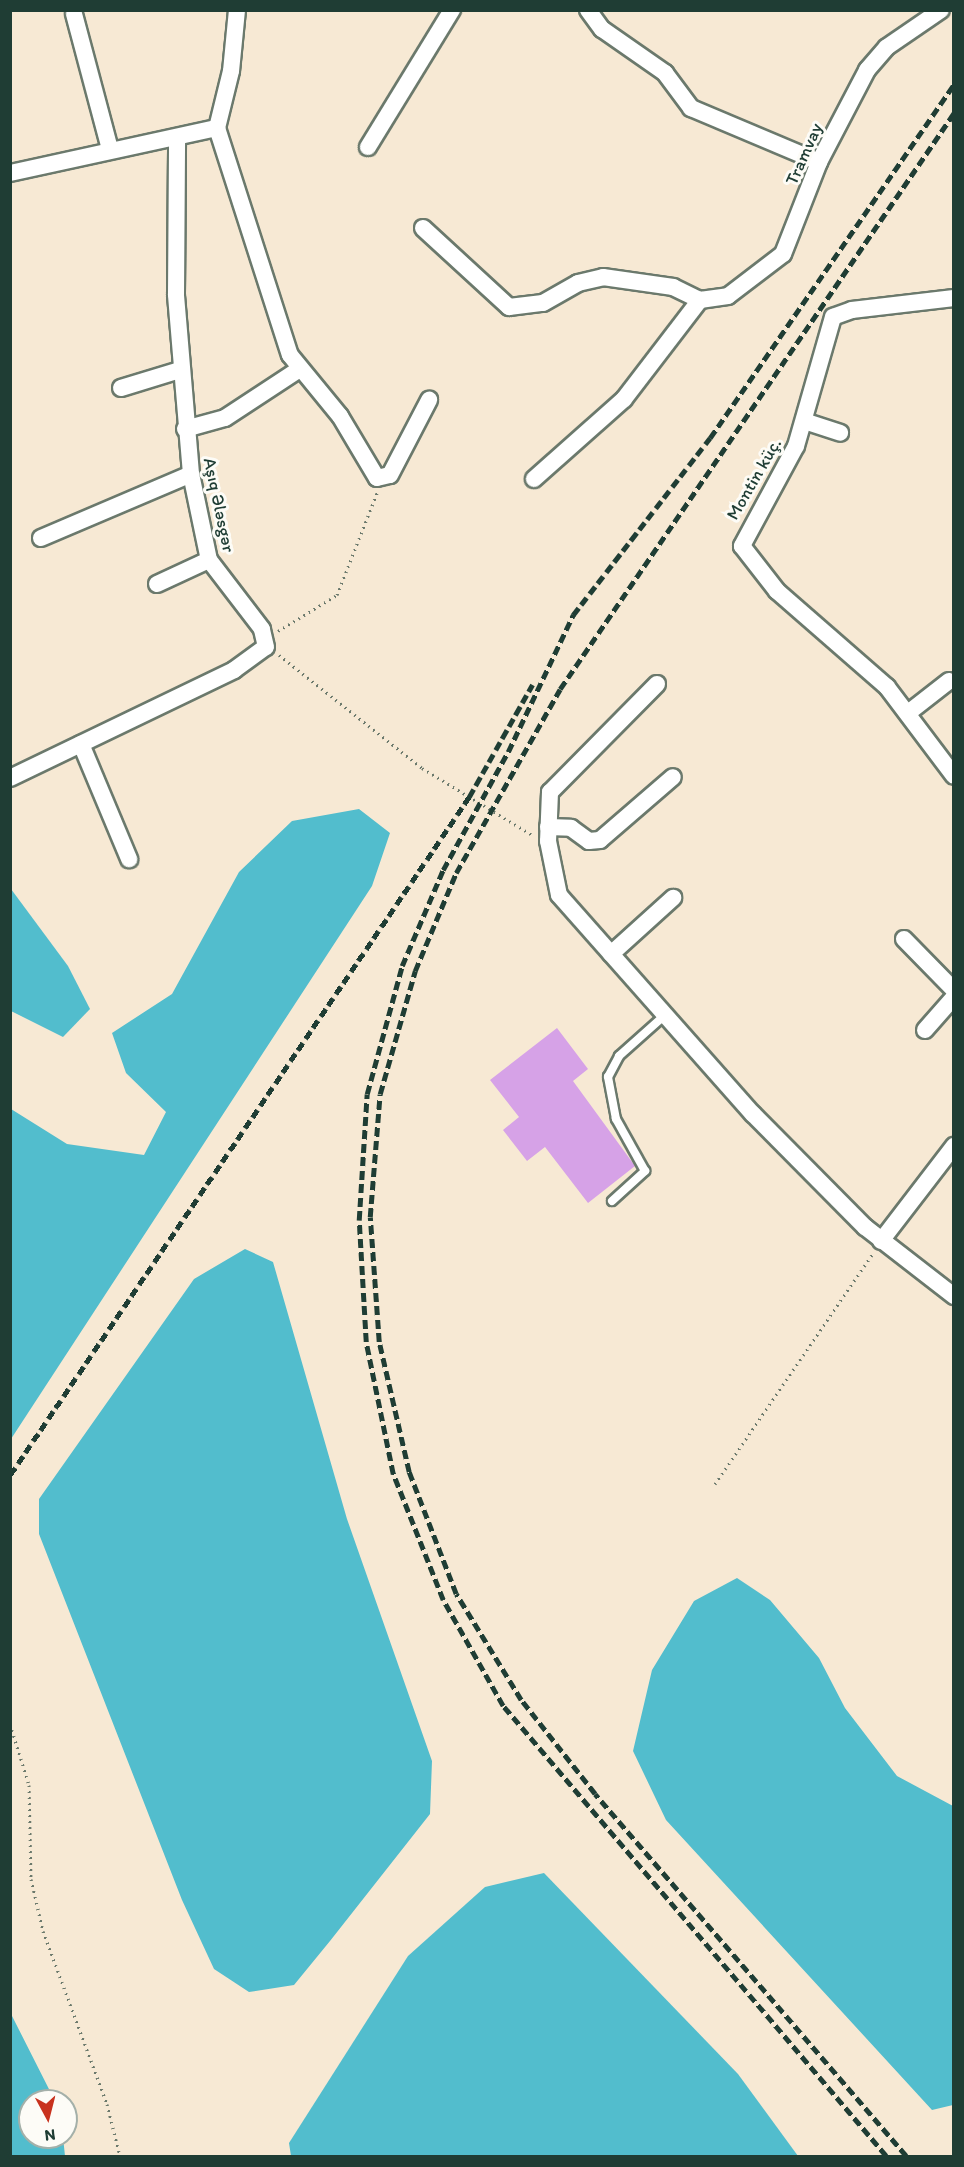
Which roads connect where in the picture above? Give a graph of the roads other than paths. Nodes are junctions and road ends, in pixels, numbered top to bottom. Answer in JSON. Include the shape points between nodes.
{"nodes":[{"id":1,"x":237,"y":10,"type":"edge"},
{"id":2,"x":452,"y":10,"type":"edge"},
{"id":3,"x":588,"y":10,"type":"edge"},
{"id":4,"x":941,"y":10,"type":"edge"},
{"id":5,"x":75,"y":14,"type":"dead end"},
{"id":6,"x":217,"y":128,"type":"junction"},
{"id":7,"x":177,"y":138,"type":"junction"},
{"id":8,"x":368,"y":147,"type":"dead end"},
{"id":9,"x":110,"y":149,"type":"junction"},
{"id":10,"x":819,"y":162,"type":"junction"},
{"id":11,"x":10,"y":173,"type":"edge"},
{"id":12,"x":423,"y":228,"type":"dead end"},
{"id":13,"x":954,"y":298,"type":"edge"},
{"id":14,"x":700,"y":300,"type":"junction"},
{"id":15,"x":180,"y":370,"type":"junction"},
{"id":16,"x":298,"y":370,"type":"junction"},
{"id":17,"x":121,"y":387,"type":"dead end"},
{"id":18,"x":429,"y":400,"type":"dead end"},
{"id":19,"x":804,"y":421,"type":"junction"},
{"id":20,"x":185,"y":429,"type":"junction"},
{"id":21,"x":840,"y":433,"type":"dead end"},
{"id":22,"x":191,"y":474,"type":"junction"},
{"id":23,"x":534,"y":479,"type":"dead end"},
{"id":24,"x":41,"y":538,"type":"dead end"},
{"id":25,"x":209,"y":560,"type":"junction"},
{"id":26,"x":157,"y":584,"type":"dead end"},
{"id":27,"x":949,"y":681,"type":"dead end"},
{"id":28,"x":657,"y":684,"type":"dead end"},
{"id":29,"x":908,"y":713,"type":"junction"},
{"id":30,"x":81,"y":744,"type":"junction"},
{"id":31,"x":954,"y":776,"type":"edge"},
{"id":32,"x":673,"y":777,"type":"dead end"},
{"id":33,"x":10,"y":778,"type":"edge"},
{"id":34,"x":548,"y":834,"type":"junction"},
{"id":35,"x":129,"y":859,"type":"dead end"},
{"id":36,"x":673,"y":898,"type":"dead end"},
{"id":37,"x":904,"y":939,"type":"dead end"},
{"id":38,"x":611,"y":954,"type":"junction"},
{"id":39,"x":954,"y":990,"type":"edge"},
{"id":40,"x":954,"y":997,"type":"edge"},
{"id":41,"x":665,"y":1015,"type":"junction"},
{"id":42,"x":925,"y":1030,"type":"dead end"},
{"id":43,"x":954,"y":1146,"type":"edge"},
{"id":44,"x":612,"y":1202,"type":"dead end"},
{"id":45,"x":881,"y":1241,"type":"junction"},
{"id":46,"x":954,"y":1296,"type":"edge"}],
"edges":[{"from":1,"to":6,"type":"street","via":[[231,71]]},
{"from":2,"to":8,"type":"street"},
{"from":3,"to":10,"type":"street","via":[[602,29],[665,73],[691,108]]},
{"from":4,"to":10,"type":"street","name":"Tramvay","via":[[878,57]]},
{"from":5,"to":9,"type":"street"},
{"from":6,"to":7,"type":"street"},
{"from":6,"to":16,"type":"street"},
{"from":7,"to":9,"type":"street"},
{"from":7,"to":15,"type":"street","name":"Aşıq Ələsgər"},
{"from":9,"to":11,"type":"street"},
{"from":10,"to":14,"type":"street","name":"Tramvay","via":[[783,254],[743,289]]},
{"from":12,"to":14,"type":"street","via":[[509,307],[543,303],[578,283],[603,277],[638,279]]},
{"from":13,"to":19,"type":"street","name":"Montin küç.","via":[[852,309],[833,318]]},
{"from":14,"to":23,"type":"street","via":[[624,399]]},
{"from":15,"to":17,"type":"street"},
{"from":15,"to":20,"type":"street","name":"Aşıq Ələsgər"},
{"from":16,"to":18,"type":"street","via":[[340,416],[377,478],[384,480]]},
{"from":16,"to":20,"type":"street","via":[[225,418]]},
{"from":19,"to":21,"type":"street"},
{"from":19,"to":29,"type":"street","name":"Montin küç.","via":[[788,464],[744,535],[745,556],[802,615],[874,673]]},
{"from":20,"to":22,"type":"street","name":"Aşıq Ələsgər"},
{"from":22,"to":24,"type":"street"},
{"from":22,"to":25,"type":"street","name":"Aşıq Ələsgər"},
{"from":25,"to":26,"type":"street"},
{"from":25,"to":30,"type":"street","name":"Aşıq Ələsgər","via":[[266,642],[234,670]]},
{"from":27,"to":29,"type":"street"},
{"from":28,"to":34,"type":"street","via":[[550,792]]},
{"from":29,"to":31,"type":"street","name":"Montin küç."},
{"from":30,"to":33,"type":"street"},
{"from":30,"to":35,"type":"street"},
{"from":32,"to":34,"type":"street","via":[[600,840],[589,841],[571,828]]},
{"from":34,"to":38,"type":"street","via":[[560,895]]},
{"from":36,"to":38,"type":"street"},
{"from":37,"to":39,"type":"street"},
{"from":38,"to":41,"type":"street"},
{"from":40,"to":42,"type":"street"},
{"from":41,"to":44,"type":"lane","via":[[619,1056],[608,1077],[616,1119],[645,1171]]},
{"from":41,"to":45,"type":"street","via":[[753,1114]]},
{"from":43,"to":45,"type":"street"},
{"from":45,"to":46,"type":"street"}]}
